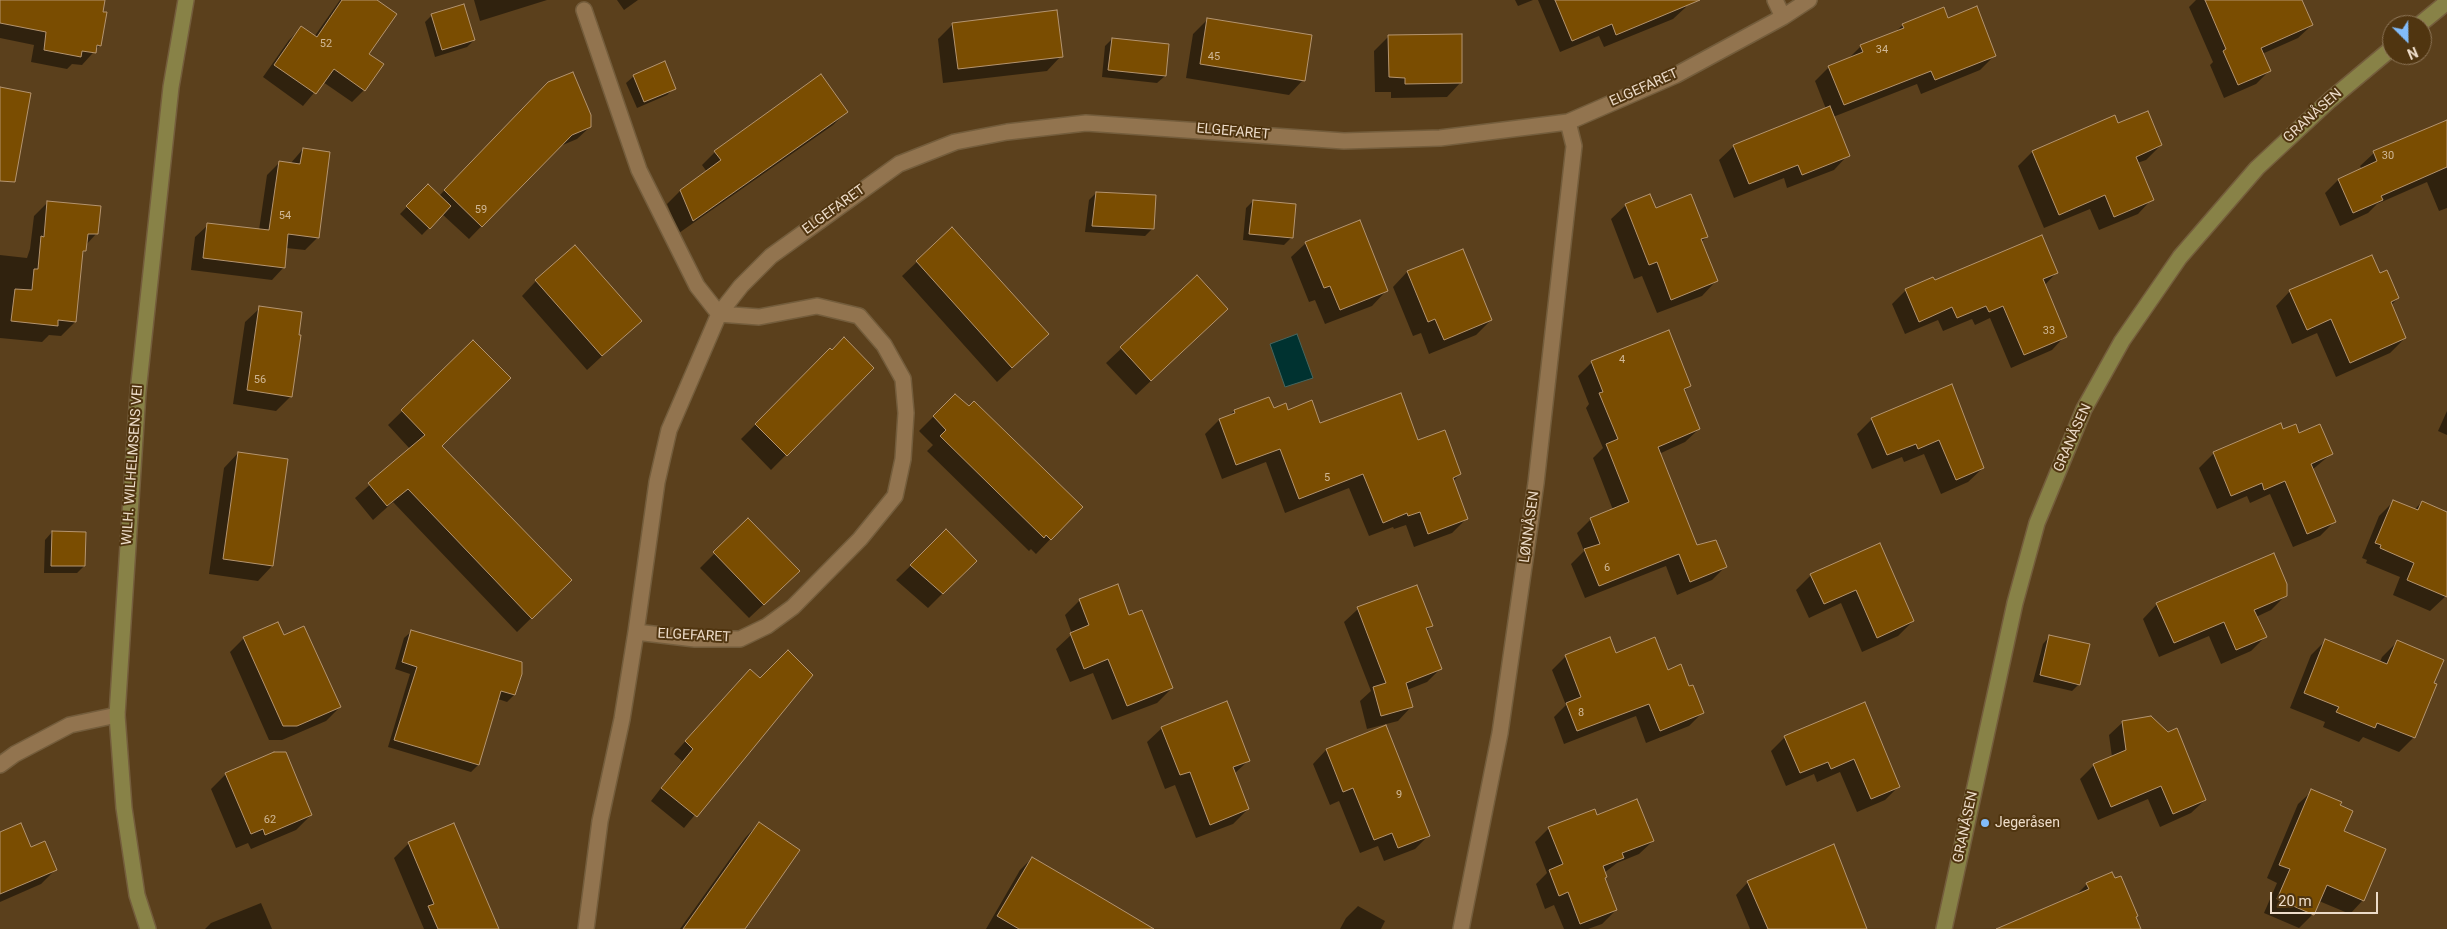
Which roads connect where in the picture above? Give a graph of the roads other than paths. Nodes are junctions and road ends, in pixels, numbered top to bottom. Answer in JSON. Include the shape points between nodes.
{"nodes":[{"id":1,"x":186,"y":0,"type":"edge"},
{"id":2,"x":1775,"y":0,"type":"edge"},
{"id":3,"x":1809,"y":0,"type":"edge"},
{"id":4,"x":2447,"y":2,"type":"edge"},
{"id":5,"x":584,"y":10,"type":"dead end"},
{"id":6,"x":2431,"y":15,"type":"edge"},
{"id":7,"x":1783,"y":17,"type":"junction"},
{"id":8,"x":2382,"y":56,"type":"edge"},
{"id":9,"x":1568,"y":122,"type":"junction"},
{"id":10,"x":719,"y":314,"type":"junction"},
{"id":11,"x":636,"y":632,"type":"junction"},
{"id":12,"x":117,"y":715,"type":"junction"},
{"id":13,"x":0,"y":765,"type":"edge"},
{"id":14,"x":148,"y":929,"type":"edge"},
{"id":15,"x":586,"y":929,"type":"edge"},
{"id":16,"x":1461,"y":929,"type":"edge"},
{"id":17,"x":1944,"y":929,"type":"edge"}],
"edges":[{"from":1,"to":12,"type":"street","name":"WILH. WILHELMSENS VEI","via":[[171,87],[138,392]]},
{"from":2,"to":7,"type":"street"},
{"from":3,"to":7,"type":"street","name":"ELGEFARET"},
{"from":4,"to":6,"type":"street"},
{"from":5,"to":10,"type":"street","via":[[639,170],[697,286]]},
{"from":7,"to":9,"type":"street","name":"ELGEFARET","via":[[1676,75]]},
{"from":8,"to":17,"type":"street","name":"GRANÅSEN","via":[[2257,168],[2180,257],[2122,341],[2084,410],[2037,523],[2015,603]]},
{"from":9,"to":10,"type":"street","name":"ELGEFARET","via":[[1440,138],[1344,141],[1086,122],[955,142],[899,164],[839,206],[771,256]]},
{"from":9,"to":16,"type":"street","name":"LØNNÅSEN","via":[[1574,146],[1536,483],[1500,733]]},
{"from":10,"to":11,"type":"street","name":"ELGEFARET","via":[[670,430],[657,482]]},
{"from":10,"to":11,"type":"street","name":"ELGEFARET","via":[[759,317],[817,306],[860,316],[884,345],[903,379],[906,413],[903,459],[895,496],[853,546],[793,607],[767,626],[740,639],[695,639]]},
{"from":11,"to":15,"type":"street","name":"ELGEFARET","via":[[600,821]]},
{"from":12,"to":13,"type":"street","via":[[70,724]]},
{"from":12,"to":14,"type":"street","name":"WILH. WILHELMSENS VEI","via":[[124,808],[137,895]]}]}
